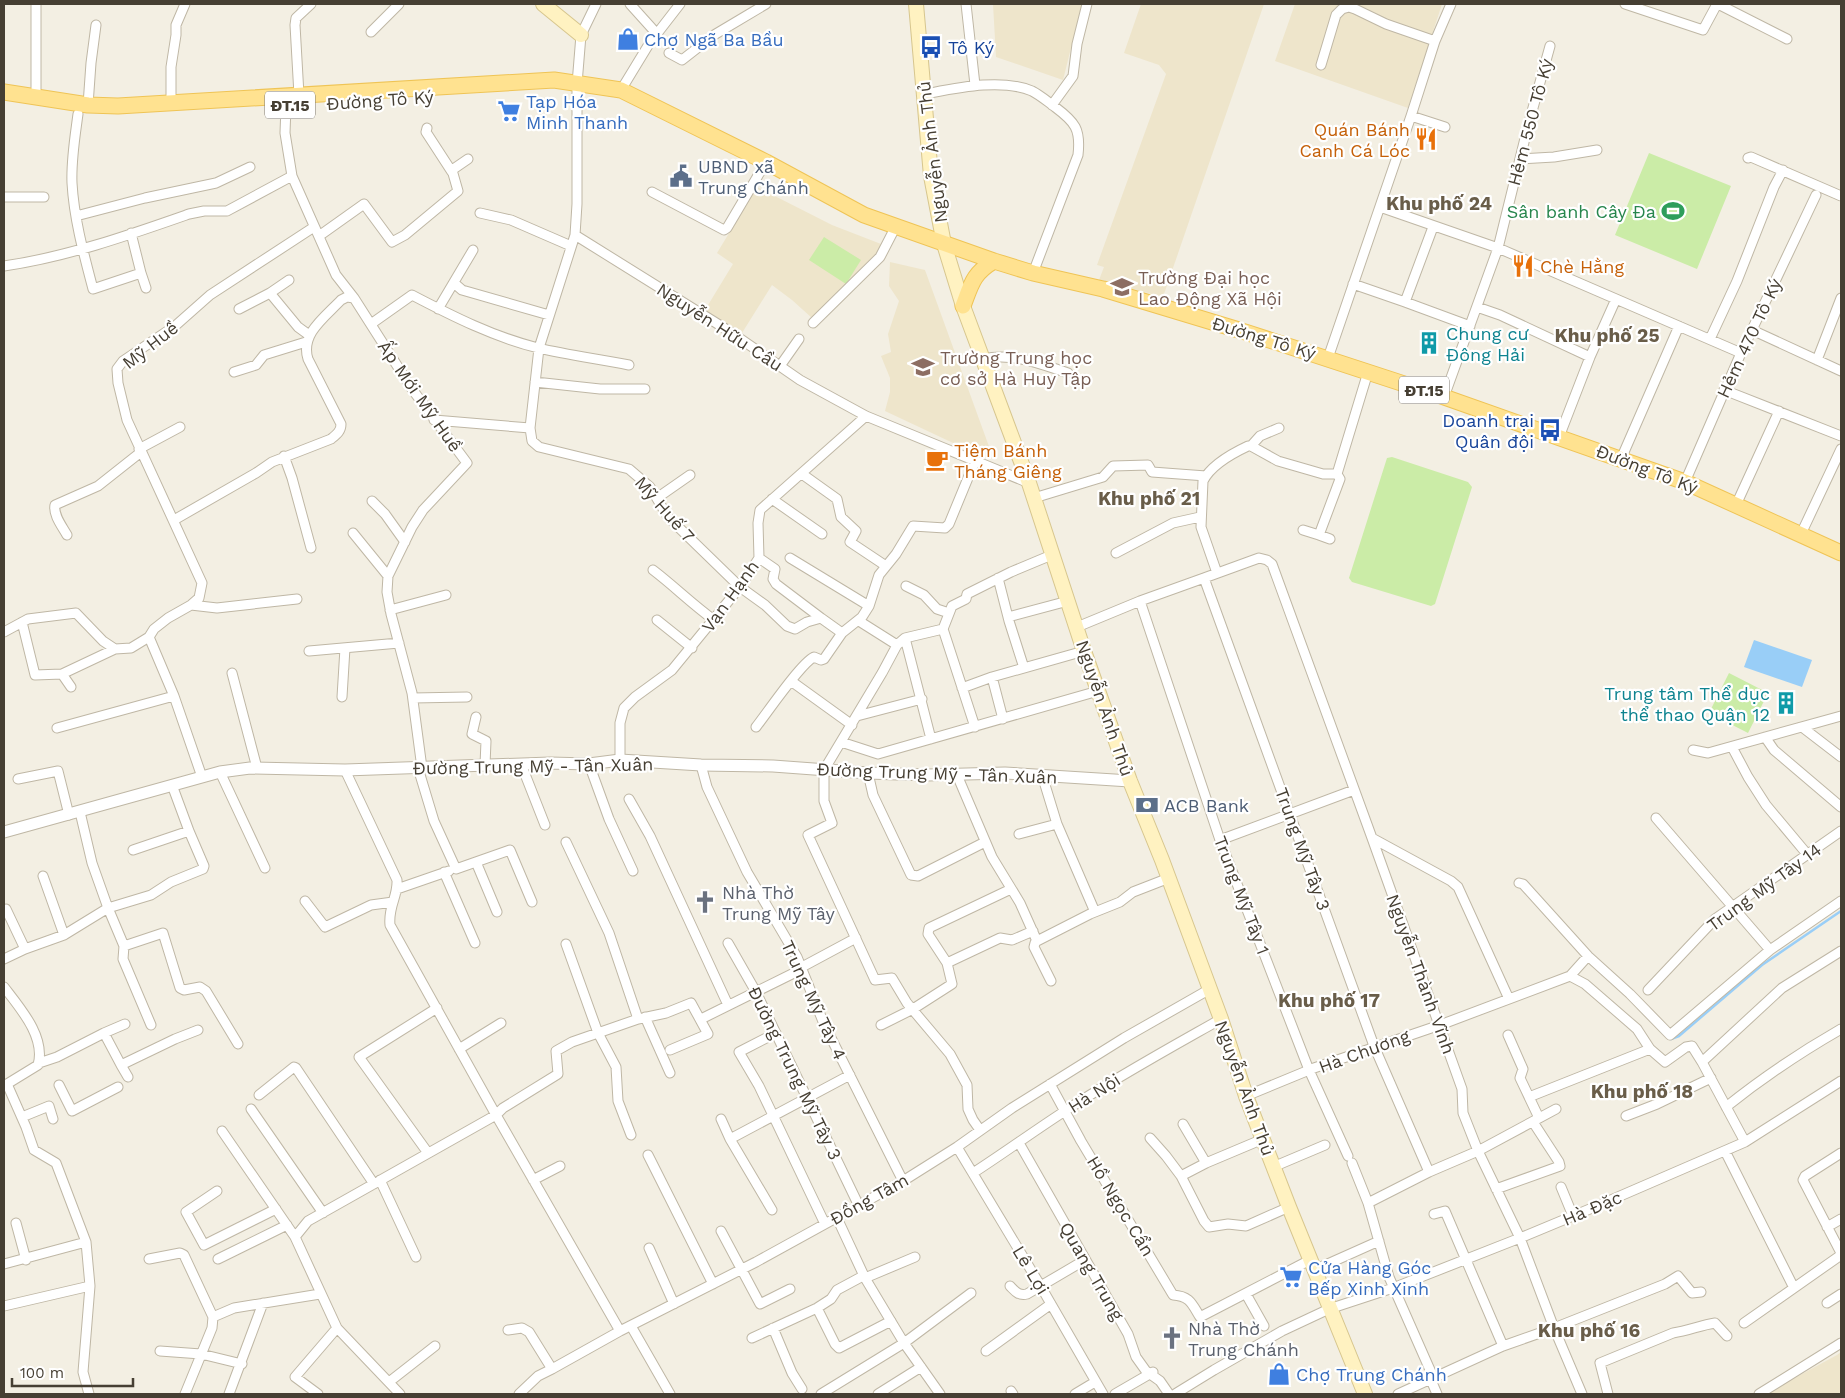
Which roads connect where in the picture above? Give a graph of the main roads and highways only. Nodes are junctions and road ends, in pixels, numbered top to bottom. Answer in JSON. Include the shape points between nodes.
{"nodes":[{"id":1,"x":543,"y":4,"type":"edge"},
{"id":2,"x":916,"y":4,"type":"edge"},
{"id":3,"x":581,"y":35,"type":"road end"},
{"id":4,"x":577,"y":84,"type":"junction"},
{"id":5,"x":4,"y":92,"type":"edge"},
{"id":6,"x":4,"y":102,"type":"edge"},
{"id":7,"x":36,"y":102,"type":"junction"},
{"id":8,"x":83,"y":110,"type":"junction"},
{"id":9,"x":944,"y":244,"type":"junction"},
{"id":10,"x":994,"y":261,"type":"junction"},
{"id":11,"x":963,"y":306,"type":"junction"},
{"id":12,"x":1841,"y":553,"type":"edge"},
{"id":13,"x":1365,"y":1394,"type":"edge"}],
"edges":[{"from":1,"to":3,"type":"main road"},
{"from":2,"to":9,"type":"main road","name":"Nguyễn Ảnh Thủ","via":[[931,176]]},
{"from":4,"to":8,"type":"main road","name":"Đường Tô Ký","number":"ĐT.15","via":[[554,80]]},
{"from":4,"to":8,"type":"main road","name":"Đường Tô Ký","number":"ĐT.15","via":[[554,90],[122,116]]},
{"from":4,"to":9,"type":"main road","name":"Đường Tô Ký","number":"ĐT.15","via":[[621,90],[864,215]]},
{"from":5,"to":7,"type":"main road","name":"Đường Tô Ký","number":"ĐT.15"},
{"from":6,"to":7,"type":"main road","name":"Đường Tô Ký","number":"ĐT.15"},
{"from":7,"to":8,"type":"main road","name":"Đường Tô Ký","number":"ĐT.15"},
{"from":9,"to":10,"type":"main road","name":"Đường Tô Ký","number":"ĐT.15"},
{"from":9,"to":11,"type":"main road","name":"Nguyễn Ảnh Thủ"},
{"from":10,"to":11,"type":"main road","via":[[979,271]]},
{"from":10,"to":12,"type":"main road","name":"Đường Tô Ký","number":"ĐT.15","via":[[1103,289],[1444,397],[1685,482]]},
{"from":11,"to":13,"type":"main road","name":"Nguyễn Ảnh Thủ","via":[[1054,554],[1130,781],[1210,989],[1246,1096]]}]}
